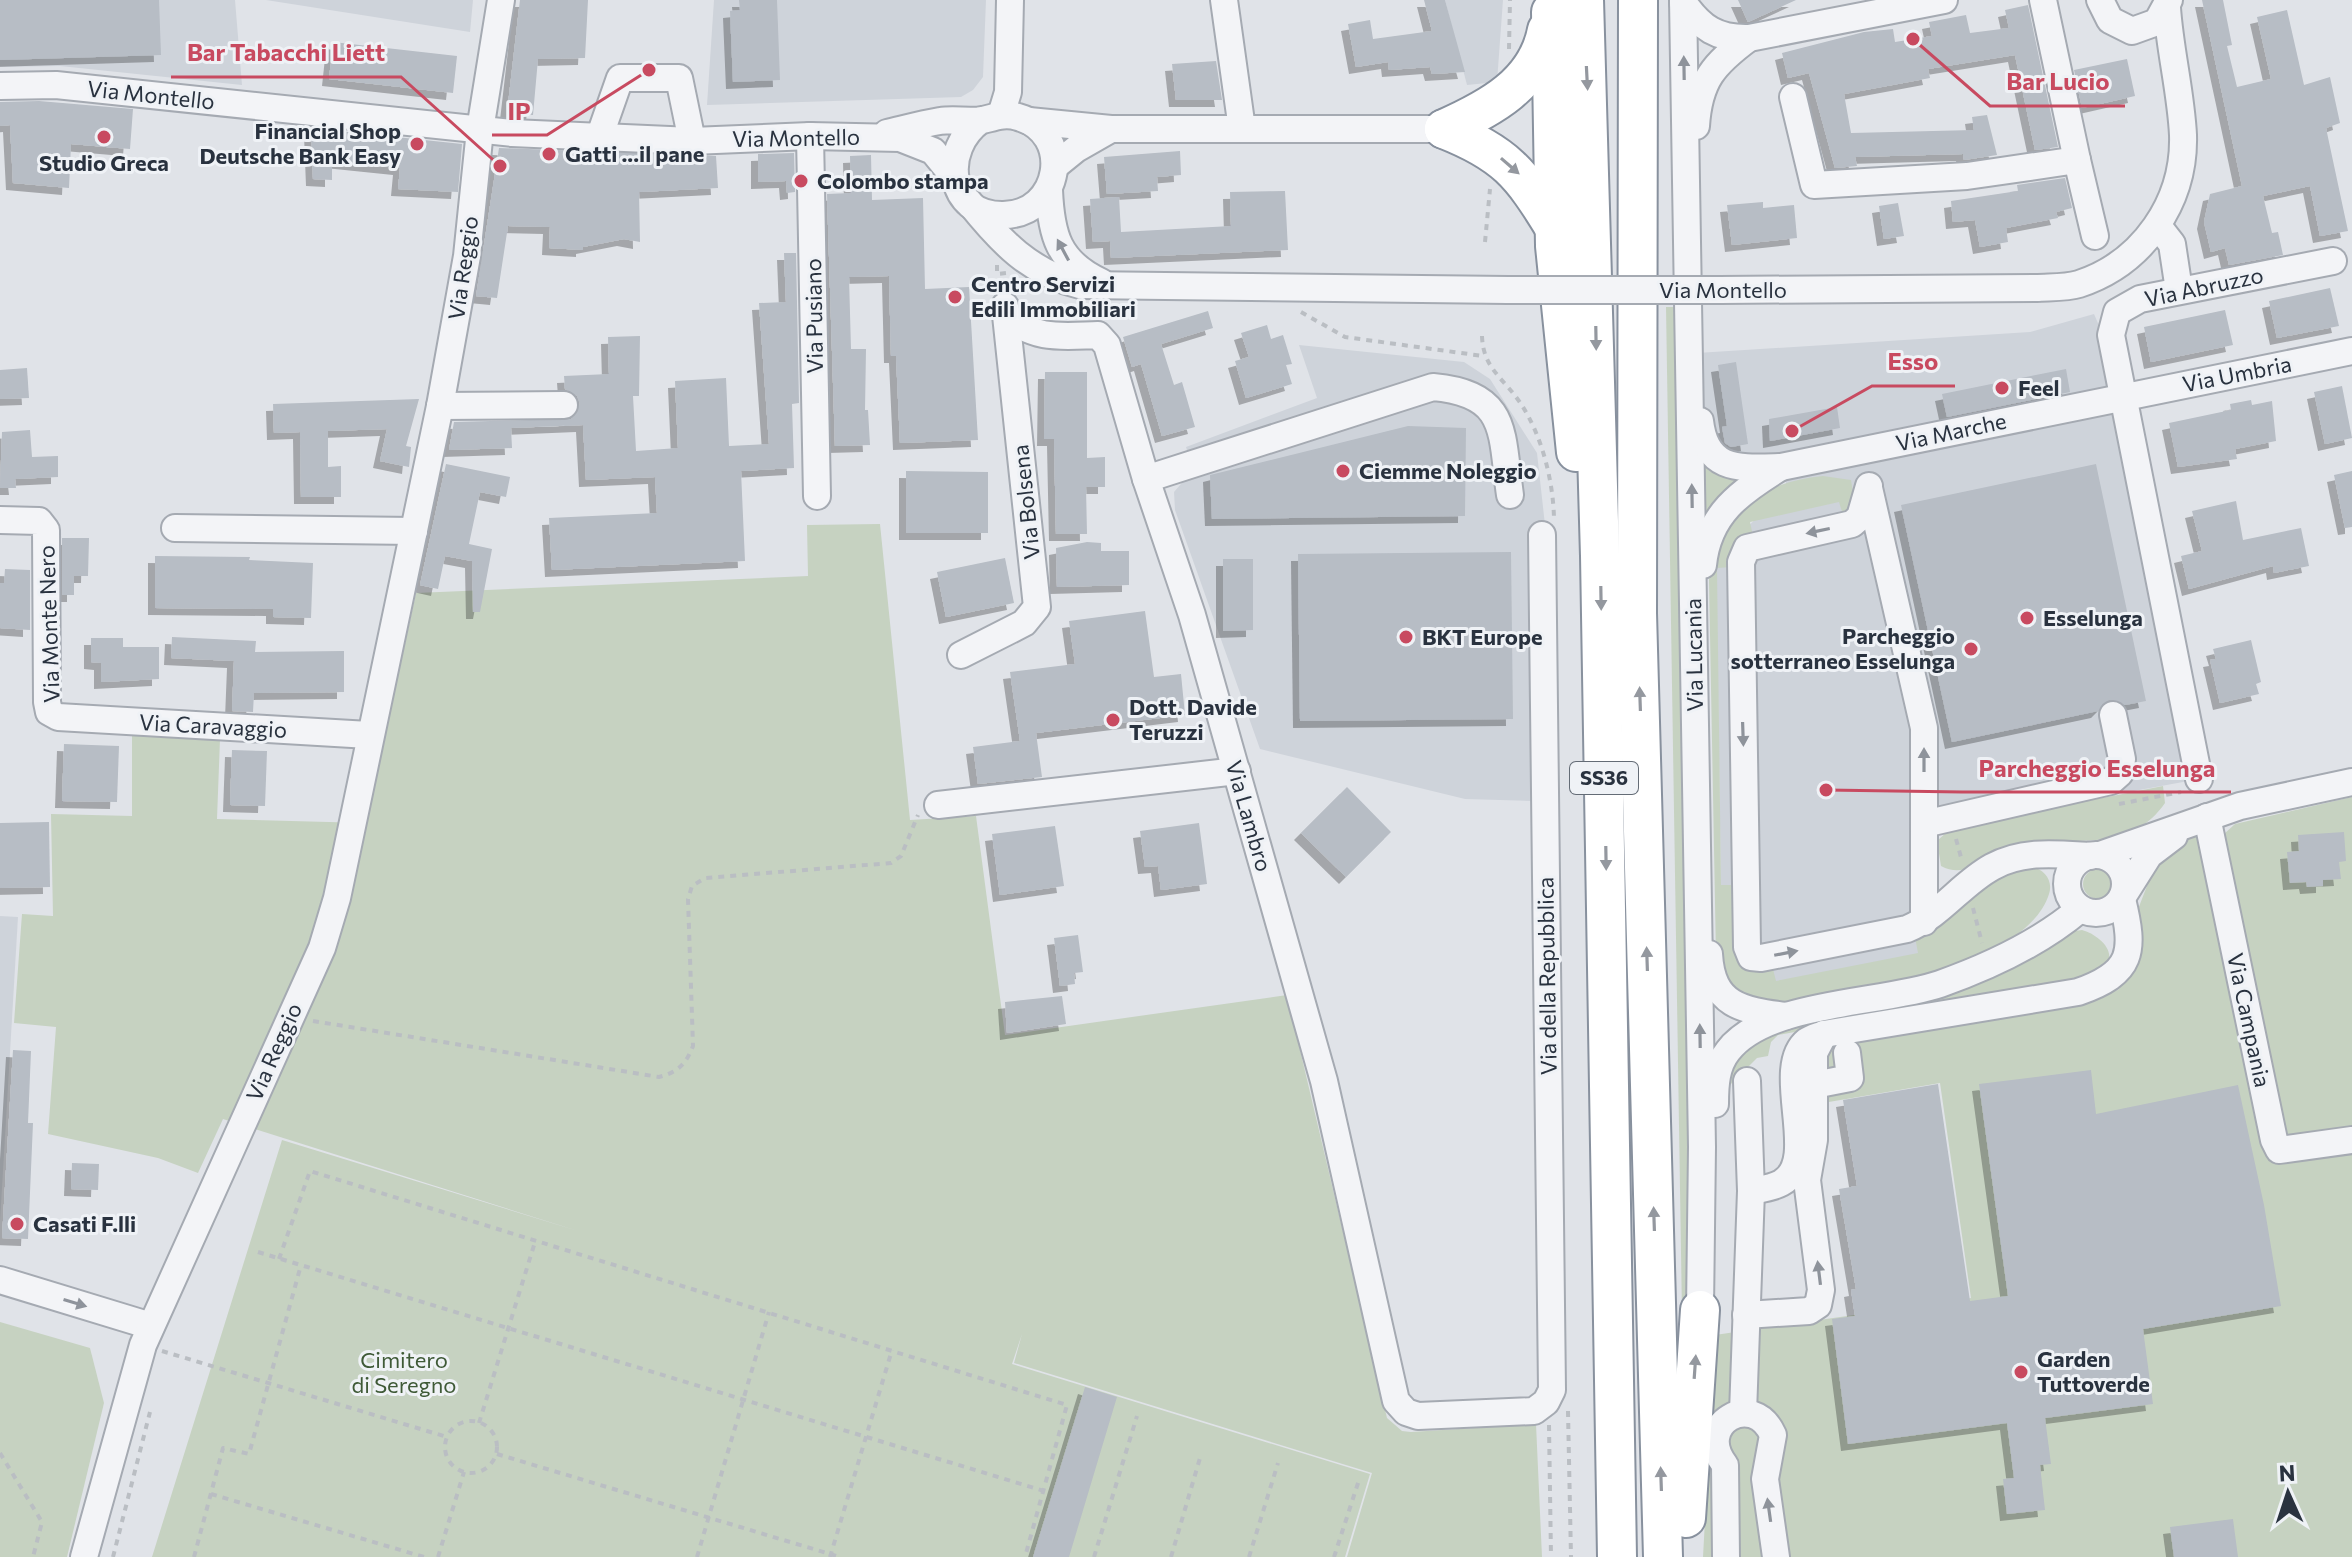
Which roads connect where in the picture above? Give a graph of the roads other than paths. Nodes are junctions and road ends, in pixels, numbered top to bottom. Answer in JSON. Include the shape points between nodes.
{"nodes":[{"id":1,"x":501,"y":0,"type":"edge"},
{"id":2,"x":1010,"y":0,"type":"edge"},
{"id":3,"x":1224,"y":0,"type":"edge"},
{"id":4,"x":1638,"y":0,"type":"edge"},
{"id":5,"x":1944,"y":0,"type":"edge"},
{"id":6,"x":2043,"y":0,"type":"edge"},
{"id":7,"x":1683,"y":1,"type":"edge"},
{"id":8,"x":2100,"y":1,"type":"edge"},
{"id":9,"x":1562,"y":4,"type":"edge"},
{"id":10,"x":2168,"y":4,"type":"edge"},
{"id":11,"x":2132,"y":31,"type":"junction"},
{"id":12,"x":1749,"y":38,"type":"junction"},
{"id":13,"x":2174,"y":76,"type":"junction"},
{"id":14,"x":0,"y":86,"type":"edge"},
{"id":15,"x":1793,"y":97,"type":"dead end"},
{"id":16,"x":1007,"y":113,"type":"junction"},
{"id":17,"x":1111,"y":129,"type":"junction"},
{"id":18,"x":1242,"y":129,"type":"junction"},
{"id":19,"x":1444,"y":129,"type":"junction"},
{"id":20,"x":480,"y":130,"type":"junction"},
{"id":21,"x":810,"y":136,"type":"junction"},
{"id":22,"x":875,"y":136,"type":"junction"},
{"id":23,"x":599,"y":138,"type":"junction"},
{"id":24,"x":692,"y":141,"type":"junction"},
{"id":25,"x":2077,"y":160,"type":"junction"},
{"id":26,"x":955,"y":178,"type":"junction"},
{"id":27,"x":1052,"y":178,"type":"junction"},
{"id":28,"x":969,"y":202,"type":"junction"},
{"id":29,"x":2158,"y":226,"type":"junction"},
{"id":30,"x":1554,"y":227,"type":"junction"},
{"id":31,"x":2095,"y":236,"type":"dead end"},
{"id":32,"x":1686,"y":245,"type":"junction"},
{"id":33,"x":2333,"y":261,"type":"dead end"},
{"id":34,"x":1111,"y":286,"type":"junction"},
{"id":35,"x":2179,"y":290,"type":"junction"},
{"id":36,"x":1006,"y":311,"type":"joint"},
{"id":37,"x":1688,"y":337,"type":"junction"},
{"id":38,"x":2352,"y":351,"type":"edge"},
{"id":39,"x":2121,"y":397,"type":"junction"},
{"id":40,"x":564,"y":405,"type":"dead end"},
{"id":41,"x":440,"y":406,"type":"junction"},
{"id":42,"x":1862,"y":451,"type":"junction"},
{"id":43,"x":1781,"y":467,"type":"junction"},
{"id":44,"x":1146,"y":479,"type":"junction"},
{"id":45,"x":1869,"y":486,"type":"junction"},
{"id":46,"x":1510,"y":495,"type":"dead end"},
{"id":47,"x":817,"y":496,"type":"dead end"},
{"id":48,"x":0,"y":520,"type":"edge"},
{"id":49,"x":175,"y":528,"type":"dead end"},
{"id":50,"x":414,"y":531,"type":"junction"},
{"id":51,"x":1542,"y":535,"type":"dead end"},
{"id":52,"x":1600,"y":556,"type":"junction"},
{"id":53,"x":961,"y":655,"type":"dead end"},
{"id":54,"x":2113,"y":715,"type":"dead end"},
{"id":55,"x":58,"y":717,"type":"joint"},
{"id":56,"x":1696,"y":720,"type":"junction"},
{"id":57,"x":369,"y":735,"type":"junction"},
{"id":58,"x":1237,"y":771,"type":"junction"},
{"id":59,"x":2199,"y":779,"type":"dead end"},
{"id":60,"x":2352,"y":782,"type":"edge"},
{"id":61,"x":938,"y":805,"type":"road end"},
{"id":62,"x":2207,"y":817,"type":"junction"},
{"id":63,"x":1924,"y":824,"type":"junction"},
{"id":64,"x":2095,"y":855,"type":"junction"},
{"id":65,"x":2010,"y":858,"type":"junction"},
{"id":66,"x":1924,"y":876,"type":"junction"},
{"id":67,"x":1972,"y":880,"type":"junction"},
{"id":68,"x":2124,"y":896,"type":"junction"},
{"id":69,"x":2077,"y":898,"type":"junction"},
{"id":70,"x":1924,"y":922,"type":"junction"},
{"id":71,"x":2107,"y":982,"type":"junction"},
{"id":72,"x":1786,"y":1016,"type":"junction"},
{"id":73,"x":1824,"y":1034,"type":"junction"},
{"id":74,"x":1847,"y":1053,"type":"dead end"},
{"id":75,"x":1747,"y":1081,"type":"dead end"},
{"id":76,"x":1814,"y":1085,"type":"junction"},
{"id":77,"x":2352,"y":1140,"type":"edge"},
{"id":78,"x":1751,"y":1191,"type":"junction"},
{"id":79,"x":0,"y":1280,"type":"edge"},
{"id":80,"x":1700,"y":1310,"type":"junction"},
{"id":81,"x":1746,"y":1315,"type":"junction"},
{"id":82,"x":151,"y":1326,"type":"junction"},
{"id":83,"x":1396,"y":1401,"type":"joint"},
{"id":84,"x":1743,"y":1413,"type":"junction"},
{"id":85,"x":84,"y":1557,"type":"edge"},
{"id":86,"x":1617,"y":1557,"type":"edge"},
{"id":87,"x":1663,"y":1557,"type":"edge"},
{"id":88,"x":1686,"y":1557,"type":"edge"},
{"id":89,"x":1726,"y":1557,"type":"edge"},
{"id":90,"x":1776,"y":1557,"type":"edge"}],
"edges":[{"from":1,"to":20,"type":"street","name":"Via Reggio"},
{"from":2,"to":16,"type":"street"},
{"from":3,"to":18,"type":"street"},
{"from":87,"to":4,"type":"highway","number":"SS36","one_way":true,"via":[[1637,613]]},
{"from":5,"to":12,"type":"street","name":"Via Montello"},
{"from":6,"to":25,"type":"street"},
{"from":7,"to":12,"type":"street","name":"Via Montello","via":[[1711,31],[1725,38]]},
{"from":32,"to":7,"type":"street","name":"Via Lucania","one_way":true},
{"from":8,"to":11,"type":"street","name":"Via Montello","via":[[2110,20]]},
{"from":9,"to":19,"type":"highway","via":[[1512,92]]},
{"from":9,"to":30,"type":"highway"},
{"from":9,"to":52,"type":"highway","number":"SS36","one_way":true},
{"from":10,"to":11,"type":"street","via":[[2151,26]]},
{"from":10,"to":13,"type":"street","name":"Via Montello"},
{"from":11,"to":13,"type":"street","name":"Via Montello","via":[[2152,44]]},
{"from":12,"to":32,"type":"street","name":"Via Montello","via":[[1705,79],[1696,117]]},
{"from":13,"to":29,"type":"street","name":"Via Montello","via":[[2183,137],[2180,170]]},
{"from":14,"to":20,"type":"street","name":"Via Montello","via":[[56,85]]},
{"from":15,"to":25,"type":"street","via":[[1814,185],[1967,176]]},
{"from":16,"to":17,"type":"street","name":"Via Montello"},
{"from":16,"to":22,"type":"street","name":"Via Montello"},
{"from":16,"to":26,"type":"street","via":[[961,139]]},
{"from":16,"to":27,"type":"street","via":[[1048,140]]},
{"from":17,"to":18,"type":"street","name":"Via Montello"},
{"from":17,"to":27,"type":"street","name":"Via Montello","via":[[1076,149]]},
{"from":18,"to":19,"type":"street","name":"Via Montello"},
{"from":19,"to":30,"type":"highway","one_way":true,"via":[[1482,144],[1506,162],[1525,179]]},
{"from":20,"to":23,"type":"street","name":"Via Montello"},
{"from":20,"to":41,"type":"street","name":"Via Reggio","via":[[467,256]]},
{"from":21,"to":22,"type":"street","name":"Via Montello"},
{"from":21,"to":24,"type":"street","name":"Via Montello"},
{"from":21,"to":47,"type":"street","name":"Via Pusiano"},
{"from":22,"to":26,"type":"street","name":"Via Montello","via":[[918,143],[933,151]]},
{"from":23,"to":24,"type":"street","name":"Via Montello"},
{"from":23,"to":24,"type":"street","via":[[620,78],[679,78]]},
{"from":25,"to":31,"type":"street"},
{"from":26,"to":28,"type":"street"},
{"from":27,"to":28,"type":"street","via":[[1027,211],[982,211]]},
{"from":34,"to":27,"type":"street","name":"Via Montello","one_way":true,"via":[[1081,273],[1064,256],[1050,212]]},
{"from":28,"to":34,"type":"street","name":"Via Montello","via":[[1035,270],[1080,285]]},
{"from":29,"to":34,"type":"street","name":"Via Montello","bridge":true,"via":[[2129,257],[2077,285],[1720,290]]},
{"from":29,"to":35,"type":"street","via":[[2172,244]]},
{"from":30,"to":52,"type":"highway","via":[[1575,447]]},
{"from":32,"to":37,"type":"street","name":"Via Lucania"},
{"from":33,"to":35,"type":"street","name":"Via Abruzzo"},
{"from":35,"to":39,"type":"street","name":"Via Abruzzo","via":[[2140,299],[2117,312],[2111,335]]},
{"from":36,"to":44,"type":"street","name":"Via Lambro","via":[[1039,335],[1098,335],[1107,345]]},
{"from":36,"to":53,"type":"street","name":"Via Bolsena","via":[[1037,607],[1024,623]]},
{"from":37,"to":43,"type":"street","name":"Via Marche","via":[[1702,439],[1710,453],[1740,468]]},
{"from":56,"to":37,"type":"street","name":"Via Lucania","one_way":true},
{"from":38,"to":39,"type":"street","name":"Via Umbria"},
{"from":39,"to":42,"type":"street","name":"Via Marche"},
{"from":39,"to":59,"type":"street"},
{"from":40,"to":41,"type":"street"},
{"from":41,"to":50,"type":"street","name":"Via Reggio"},
{"from":42,"to":43,"type":"street","name":"Via Marche"},
{"from":42,"to":45,"type":"street"},
{"from":43,"to":56,"type":"street","name":"Via Marche","via":[[1732,500],[1716,519],[1705,546],[1705,674]]},
{"from":44,"to":46,"type":"street","via":[[1433,387],[1478,396],[1492,411],[1501,432]]},
{"from":44,"to":58,"type":"street","name":"Via Lambro"},
{"from":63,"to":45,"type":"street","one_way":true,"via":[[1924,728]]},
{"from":45,"to":70,"type":"street","one_way":true,"via":[[1860,517],[1852,524],[1747,548],[1741,562],[1747,947],[1751,957],[1761,958]]},
{"from":48,"to":55,"type":"street","name":"Via Monte Nero","via":[[39,521],[46,530],[47,702],[49,712]]},
{"from":49,"to":50,"type":"street"},
{"from":50,"to":57,"type":"street","name":"Via Reggio"},
{"from":51,"to":83,"type":"street","name":"Via della Repubblica","via":[[1552,1390],[1534,1411],[1418,1416]]},
{"from":52,"to":86,"type":"highway","number":"SS36","one_way":true},
{"from":54,"to":63,"type":"street","via":[[2122,759],[2120,773],[2111,781]]},
{"from":55,"to":57,"type":"street","name":"Via Caravaggio"},
{"from":56,"to":72,"type":"street","via":[[1707,777],[1710,960],[1715,985],[1726,1000],[1742,1008]]},
{"from":80,"to":56,"type":"street","name":"Via Lucania","one_way":true},
{"from":57,"to":82,"type":"street","name":"Via Reggio","via":[[322,948]]},
{"from":58,"to":61,"type":"street"},
{"from":58,"to":83,"type":"street","name":"Via Lambro","via":[[1324,1081]]},
{"from":60,"to":62,"type":"street"},
{"from":62,"to":64,"type":"street"},
{"from":62,"to":68,"type":"street","via":[[2149,855]]},
{"from":62,"to":77,"type":"street","name":"Via Campania","via":[[2274,1140],[2279,1150]]},
{"from":63,"to":66,"type":"street"},
{"from":64,"to":65,"type":"street"},
{"from":64,"to":68,"type":"street","via":[[2121,868]]},
{"from":64,"to":69,"type":"street","via":[[2075,865]]},
{"from":65,"to":67,"type":"street"},
{"from":65,"to":69,"type":"street","via":[[2051,866]]},
{"from":66,"to":67,"type":"street"},
{"from":66,"to":70,"type":"street"},
{"from":67,"to":70,"type":"street"},
{"from":68,"to":69,"type":"street","via":[[2111,910]]},
{"from":68,"to":71,"type":"street","via":[[2130,947],[2123,966]]},
{"from":69,"to":71,"type":"street","via":[[2110,930],[2116,966]]},
{"from":69,"to":72,"type":"street","via":[[1994,962],[1911,992]]},
{"from":71,"to":73,"type":"street","via":[[2078,992]]},
{"from":72,"to":80,"type":"street","via":[[1741,1039],[1718,1068],[1713,1244]]},
{"from":73,"to":76,"type":"street","via":[[1814,1053]]},
{"from":73,"to":78,"type":"street","via":[[1807,1041],[1794,1061],[1793,1172],[1783,1182]]},
{"from":74,"to":76,"type":"street","via":[[1850,1078]]},
{"from":75,"to":78,"type":"street"},
{"from":81,"to":76,"type":"street","one_way":true,"via":[[1809,1311],[1818,1305],[1821,1290],[1807,1180],[1814,1140]]},
{"from":78,"to":81,"type":"street"},
{"from":79,"to":82,"type":"street","one_way":true},
{"from":88,"to":80,"type":"highway","one_way":true},
{"from":81,"to":84,"type":"street"},
{"from":82,"to":85,"type":"street","name":"Via Reggio"},
{"from":84,"to":89,"type":"street","via":[[1725,1420],[1715,1438],[1725,1465]]},
{"from":90,"to":84,"type":"street","one_way":true,"via":[[1765,1479],[1773,1435],[1762,1419]]}]}
